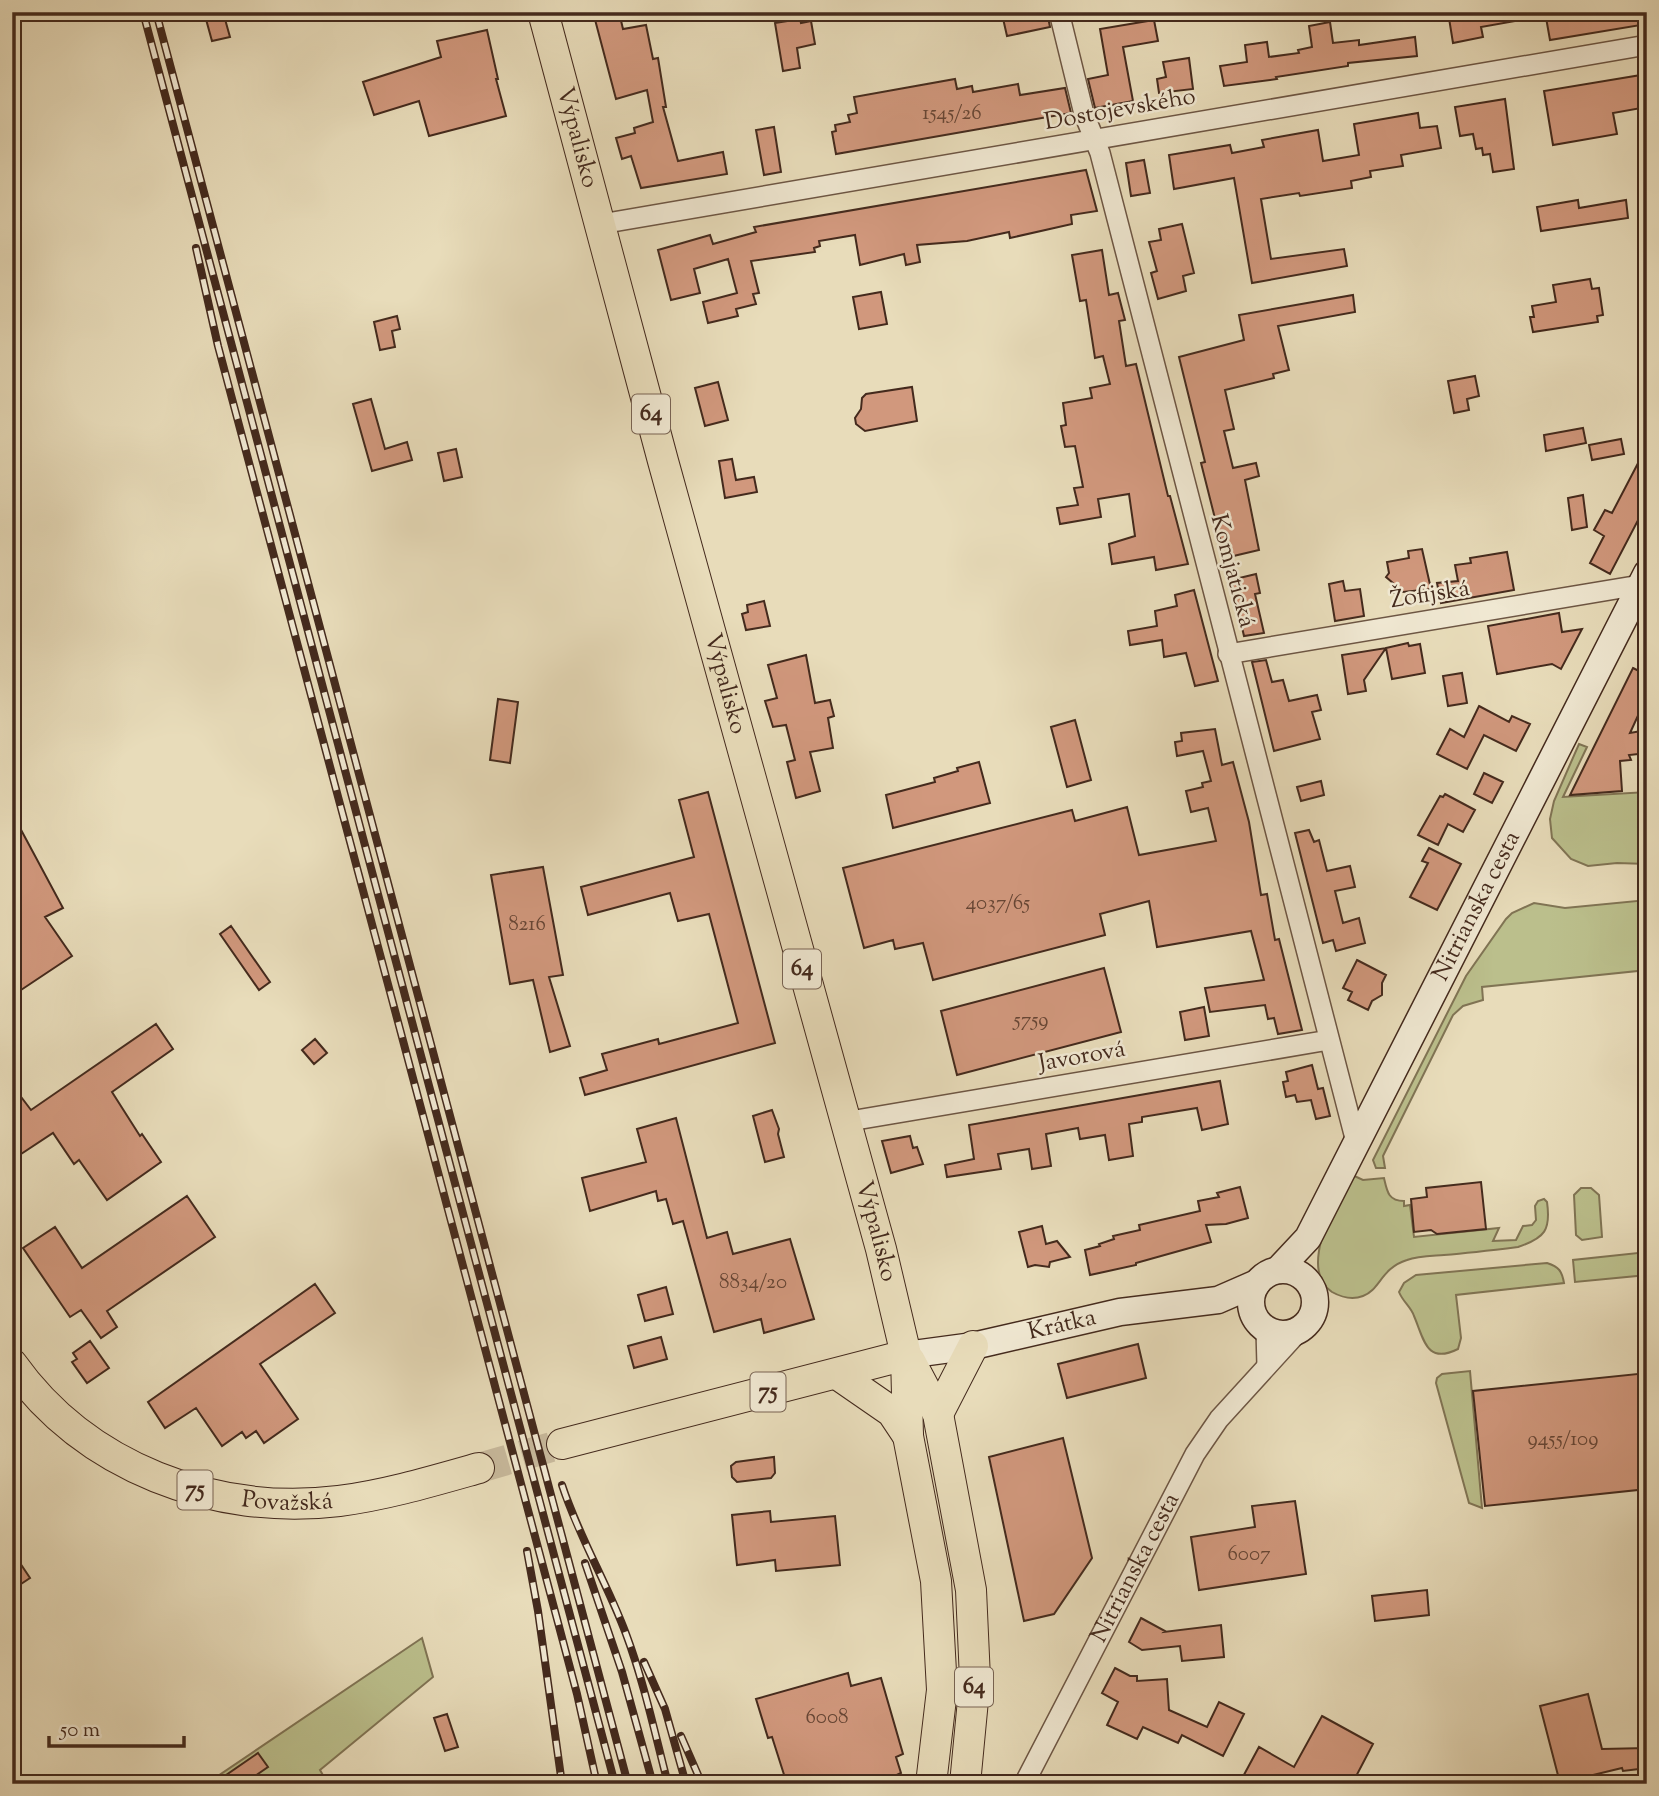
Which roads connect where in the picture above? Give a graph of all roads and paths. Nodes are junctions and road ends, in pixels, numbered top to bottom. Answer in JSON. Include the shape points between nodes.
{"nodes":[{"id":1,"x":543,"y":12,"type":"edge"},
{"id":2,"x":1059,"y":12,"type":"edge"},
{"id":3,"x":1647,"y":45,"type":"edge"},
{"id":4,"x":1096,"y":139,"type":"junction"},
{"id":5,"x":601,"y":224,"type":"junction"},
{"id":6,"x":1644,"y":579,"type":"edge"},
{"id":7,"x":1228,"y":654,"type":"junction"},
{"id":8,"x":1329,"y":1040,"type":"junction"},
{"id":9,"x":844,"y":1122,"type":"junction"},
{"id":10,"x":1356,"y":1142,"type":"junction"},
{"id":11,"x":1308,"y":1238,"type":"junction"},
{"id":12,"x":1268,"y":1276,"type":"junction"},
{"id":13,"x":1306,"y":1279,"type":"junction"},
{"id":14,"x":1218,"y":1300,"type":"junction"},
{"id":15,"x":1260,"y":1323,"type":"junction"},
{"id":16,"x":1301,"y":1329,"type":"junction"},
{"id":17,"x":973,"y":1346,"type":"junction"},
{"id":18,"x":906,"y":1355,"type":"junction"},
{"id":19,"x":12,"y":1364,"type":"edge"},
{"id":20,"x":1267,"y":1366,"type":"junction"},
{"id":21,"x":837,"y":1374,"type":"junction"},
{"id":22,"x":938,"y":1414,"type":"junction"},
{"id":23,"x":908,"y":1436,"type":"junction"},
{"id":24,"x":562,"y":1444,"type":"tunnel mouth"},
{"id":25,"x":479,"y":1468,"type":"tunnel mouth"},
{"id":26,"x":931,"y":1784,"type":"edge"},
{"id":27,"x":965,"y":1784,"type":"edge"},
{"id":28,"x":1024,"y":1784,"type":"edge"}],
"edges":[{"from":1,"to":5,"type":"main road","name":"Výpalisko","number":"64"},
{"from":2,"to":4,"type":"street","name":"Komjatická","via":[[1084,114]]},
{"from":3,"to":4,"type":"street","name":"Dostojevského"},
{"from":4,"to":5,"type":"street","name":"Dostojevského"},
{"from":4,"to":7,"type":"street","name":"Komjatická"},
{"from":5,"to":9,"type":"main road","name":"Výpalisko","number":"64"},
{"from":6,"to":7,"type":"street","name":"Žofijská"},
{"from":6,"to":10,"type":"main road","name":"Nitrianska cesta"},
{"from":7,"to":8,"type":"street","name":"Komjatická"},
{"from":8,"to":9,"type":"street","name":"Javorová"},
{"from":8,"to":10,"type":"street","name":"Komjatická"},
{"from":9,"to":18,"type":"main road","name":"Výpalisko","number":"64"},
{"from":10,"to":11,"type":"main road","name":"Nitrianska cesta"},
{"from":11,"to":12,"type":"main road","name":"Nitrianska cesta"},
{"from":11,"to":13,"type":"main road","name":"Nitrianska cesta"},
{"from":12,"to":13,"type":"main road","via":[[1291,1270]]},
{"from":12,"to":14,"type":"main road","name":"Krátka"},
{"from":12,"to":15,"type":"main road","via":[[1251,1299]]},
{"from":13,"to":16,"type":"main road","via":[[1313,1289],[1315,1307],[1311,1320]]},
{"from":14,"to":15,"type":"main road"},
{"from":14,"to":17,"type":"main road","name":"Krátka","via":[[1120,1312]]},
{"from":15,"to":16,"type":"main road","via":[[1282,1335]]},
{"from":15,"to":20,"type":"street"},
{"from":16,"to":20,"type":"street","name":"Nitrianska cesta"},
{"from":17,"to":18,"type":"main road","name":"Krátka"},
{"from":17,"to":22,"type":"main road"},
{"from":18,"to":21,"type":"main road","number":"75"},
{"from":18,"to":22,"type":"main road","name":"Výpalisko","number":"64"},
{"from":18,"to":23,"type":"main road","name":"Výpalisko","number":"64"},
{"from":19,"to":25,"type":"main road","name":"Považská","number":"75","via":[[75,1432],[108,1455],[207,1494],[278,1503],[339,1501]]},
{"from":20,"to":28,"type":"street","name":"Nitrianska cesta","via":[[1219,1419],[1195,1454]]},
{"from":21,"to":23,"type":"main road","number":"64","via":[[892,1412]]},
{"from":21,"to":24,"type":"main road","number":"75"},
{"from":22,"to":27,"type":"main road","name":"Výpalisko","number":"64","via":[[971,1590],[975,1679]]},
{"from":23,"to":26,"type":"main road","name":"Výpalisko","number":"64","via":[[936,1581],[942,1690]]}]}
